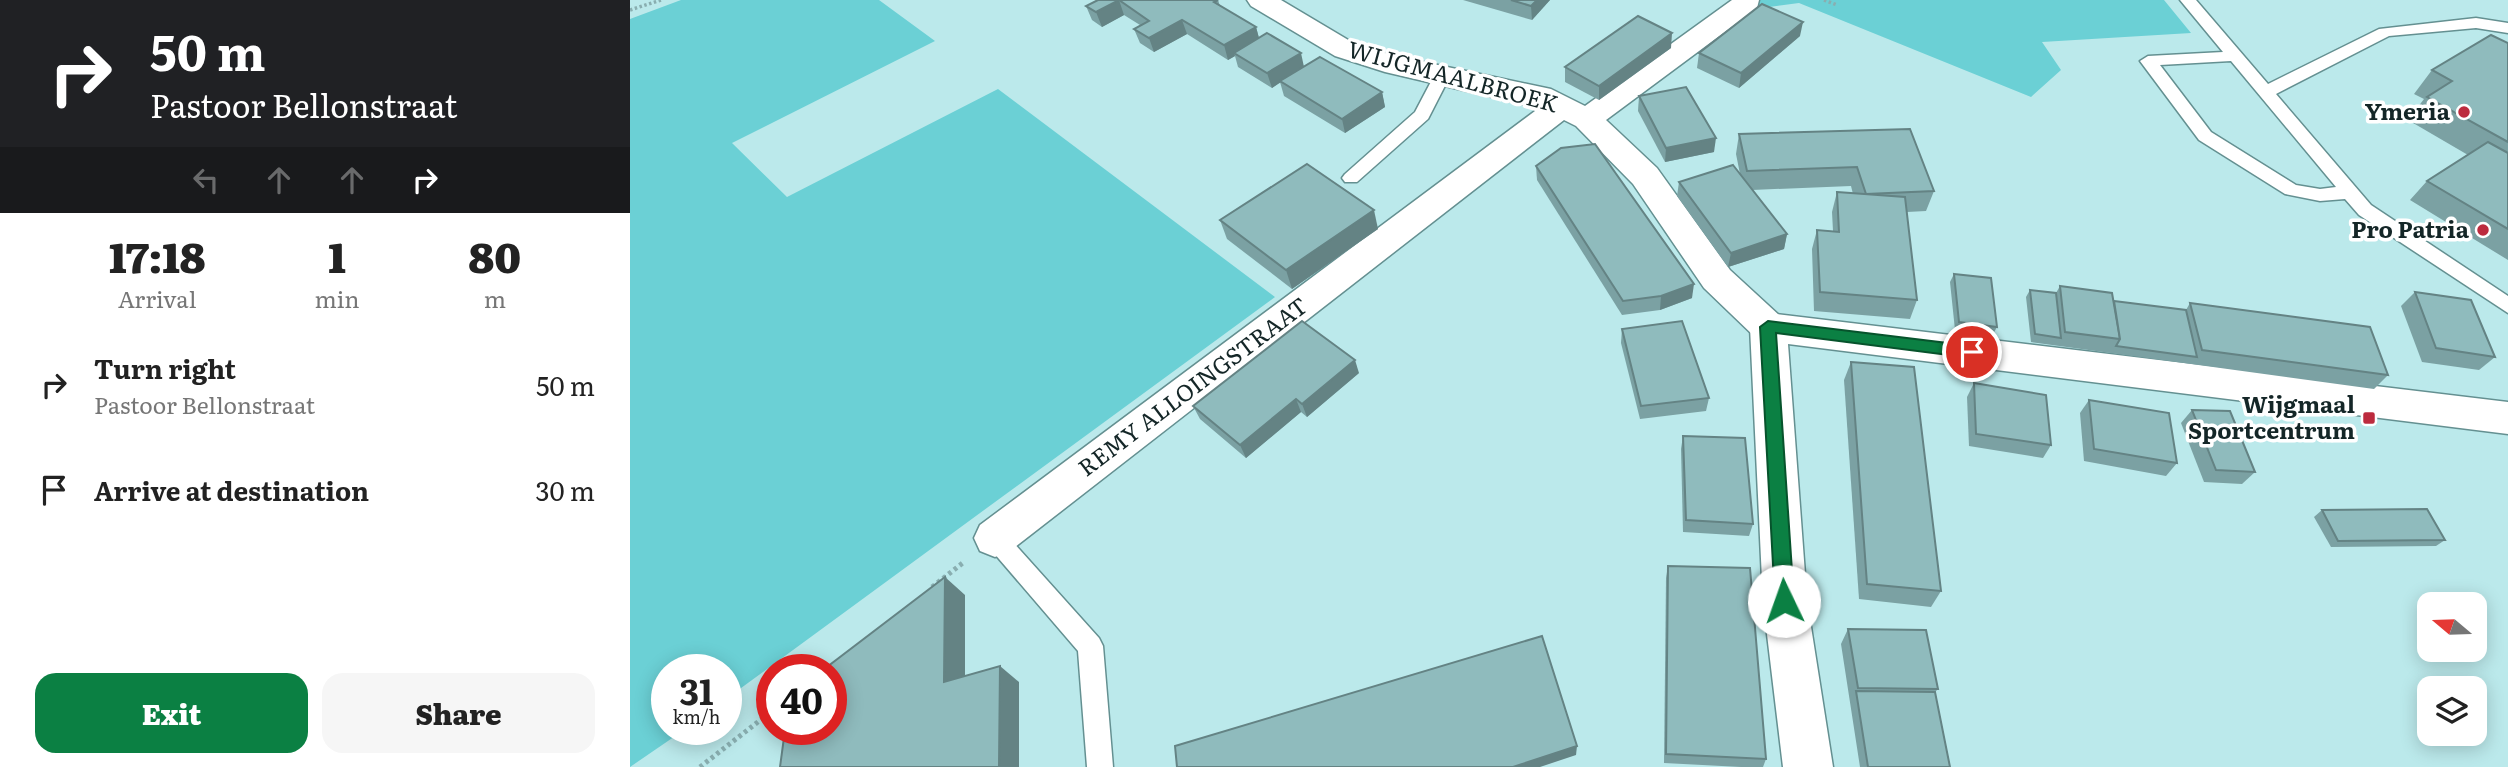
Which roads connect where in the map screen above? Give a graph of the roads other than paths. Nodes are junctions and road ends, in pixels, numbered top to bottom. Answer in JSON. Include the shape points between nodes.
{"nodes":[{"id":1,"x":1261,"y":0,"type":"edge"},
{"id":2,"x":2188,"y":0,"type":"edge"},
{"id":3,"x":1747,"y":2,"type":"dead end"},
{"id":4,"x":2508,"y":28,"type":"edge"},
{"id":5,"x":2235,"y":56,"type":"junction"},
{"id":6,"x":1443,"y":75,"type":"junction"},
{"id":7,"x":2266,"y":92,"type":"junction"},
{"id":8,"x":1575,"y":111,"type":"junction"},
{"id":9,"x":1351,"y":178,"type":"dead end"},
{"id":10,"x":2350,"y":192,"type":"junction"},
{"id":11,"x":2508,"y":306,"type":"edge"},
{"id":12,"x":1768,"y":327,"type":"junction"},
{"id":13,"x":2508,"y":418,"type":"edge"},
{"id":14,"x":995,"y":538,"type":"joint"},
{"id":15,"x":1100,"y":767,"type":"edge"},
{"id":16,"x":1808,"y":767,"type":"edge"}],
"edges":[{"from":1,"to":6,"type":"street","name":"WIJGMAALBROEK","via":[[1345,50]]},
{"from":2,"to":5,"type":"lane"},
{"from":3,"to":8,"type":"street","name":"REMY ALLOINGSTRAAT"},
{"from":4,"to":7,"type":"lane","via":[[2476,23],[2385,32]]},
{"from":5,"to":7,"type":"lane"},
{"from":5,"to":10,"type":"lane","via":[[2148,61],[2205,136],[2291,190],[2320,195]]},
{"from":6,"to":8,"type":"street","name":"WIJGMAALBROEK","via":[[1511,88]]},
{"from":6,"to":9,"type":"lane","via":[[1422,115]]},
{"from":7,"to":10,"type":"lane"},
{"from":8,"to":12,"type":"street","name":"WIJGMAALBROEK","via":[[1645,176],[1717,279]]},
{"from":8,"to":14,"type":"street","name":"REMY ALLOINGSTRAAT"},
{"from":10,"to":11,"type":"lane","via":[[2365,210]]},
{"from":12,"to":13,"type":"street"},
{"from":12,"to":16,"type":"street","via":[[1784,601]]},
{"from":14,"to":15,"type":"lane","via":[[1090,646]]}]}
